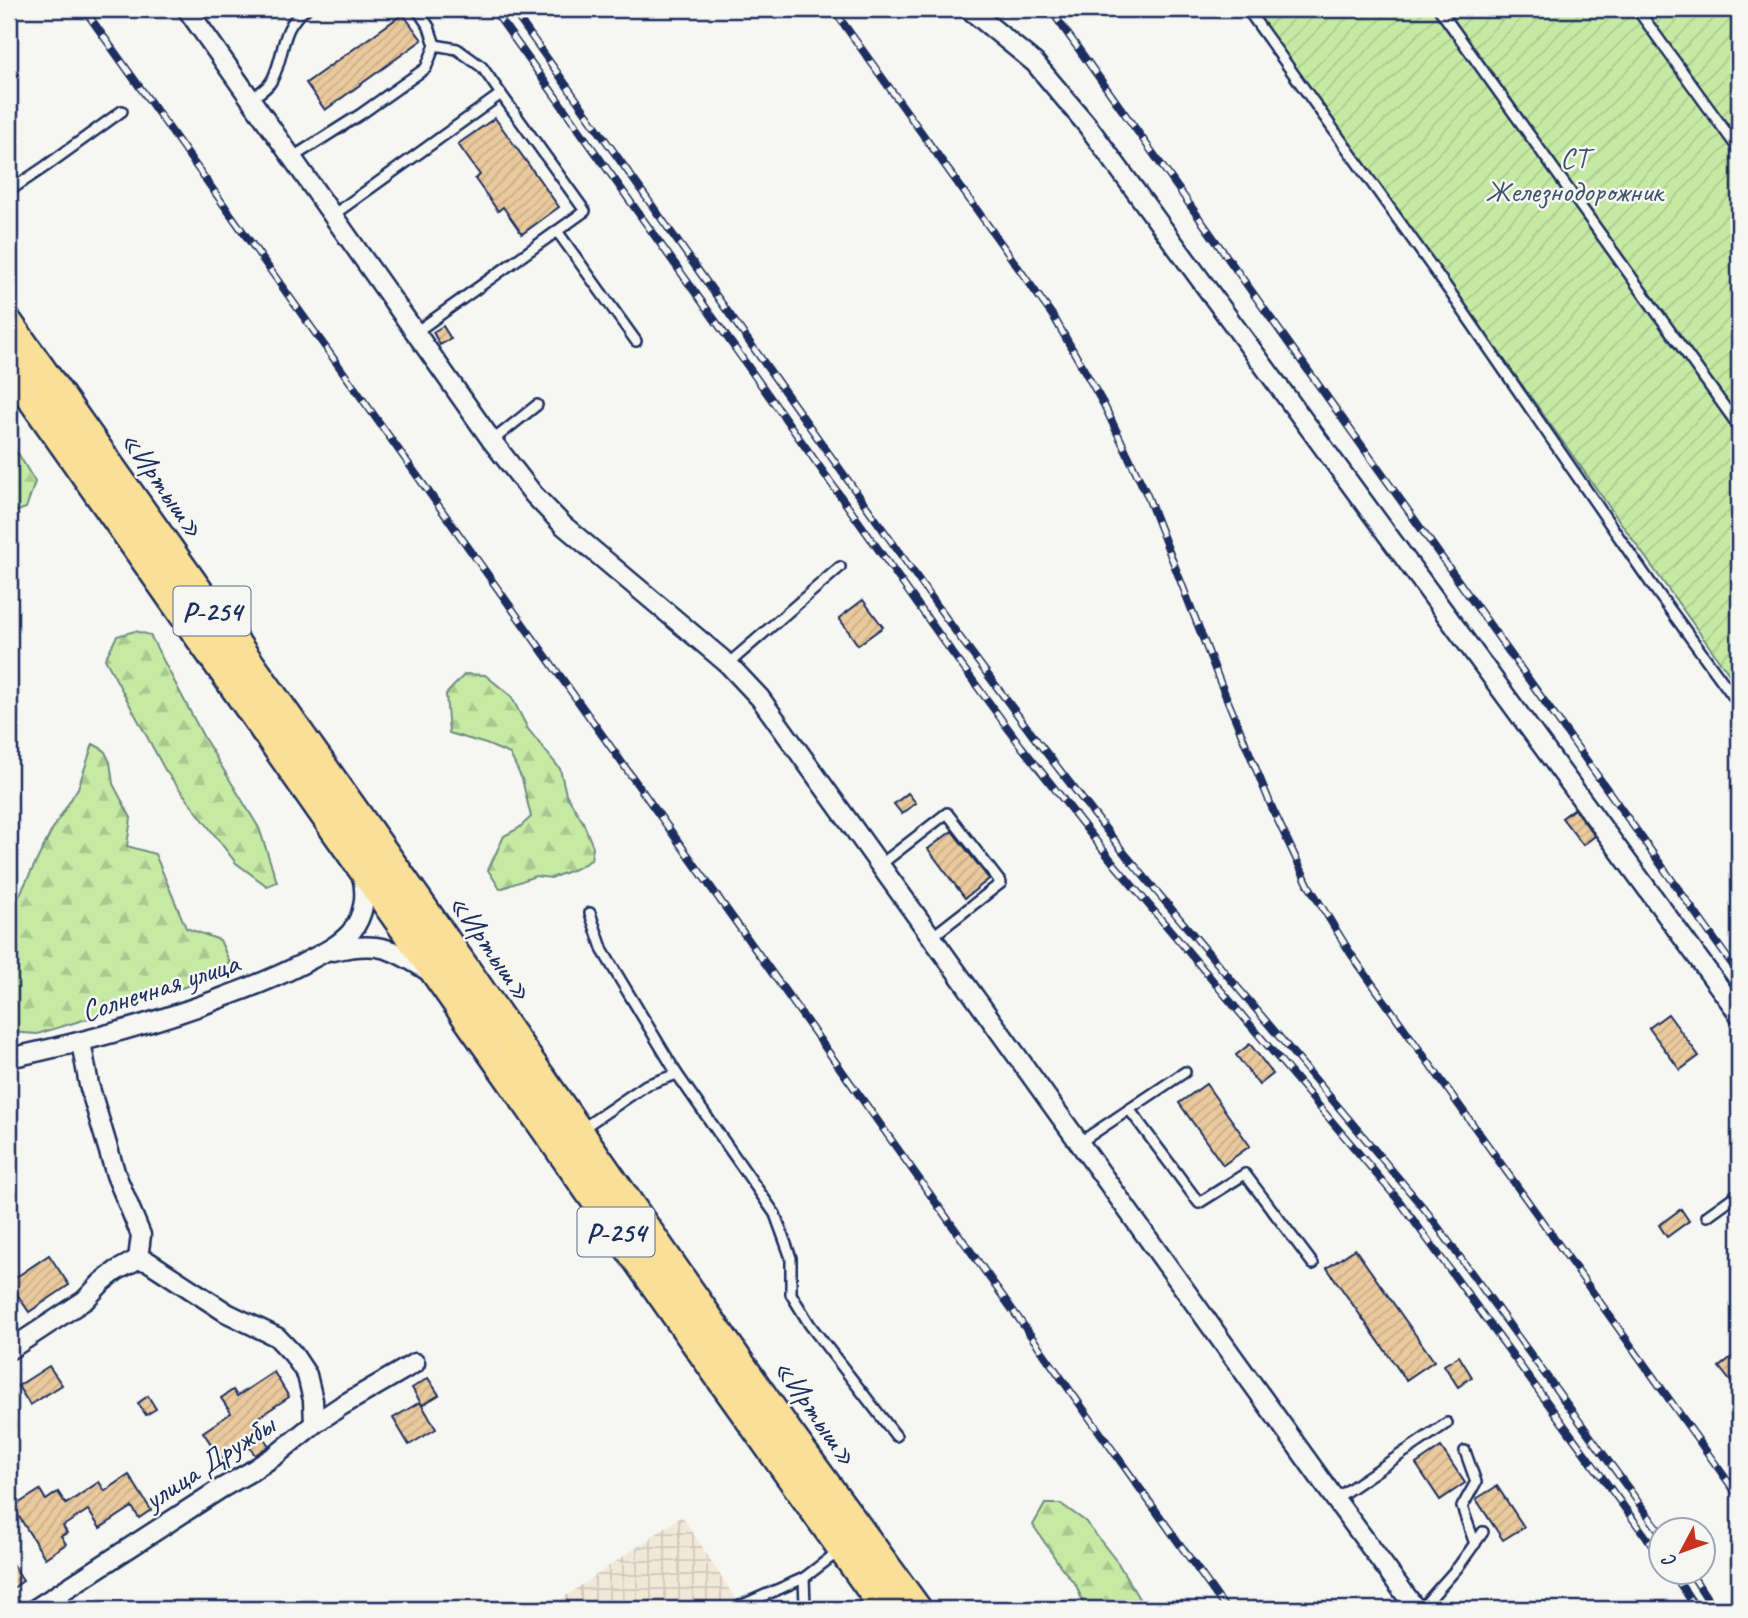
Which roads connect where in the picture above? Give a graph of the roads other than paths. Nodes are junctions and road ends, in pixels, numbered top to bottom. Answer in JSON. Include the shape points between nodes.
{"nodes":[{"id":1,"x":187,"y":9,"type":"edge"},
{"id":2,"x":306,"y":9,"type":"edge"},
{"id":3,"x":417,"y":9,"type":"edge"},
{"id":4,"x":970,"y":9,"type":"edge"},
{"id":5,"x":1247,"y":9,"type":"edge"},
{"id":6,"x":1439,"y":9,"type":"edge"},
{"id":7,"x":1637,"y":9,"type":"edge"},
{"id":8,"x":435,"y":45,"type":"junction"},
{"id":9,"x":501,"y":94,"type":"junction"},
{"id":10,"x":251,"y":99,"type":"junction"},
{"id":11,"x":122,"y":111,"type":"dead end"},
{"id":12,"x":1739,"y":150,"type":"edge"},
{"id":13,"x":293,"y":157,"type":"junction"},
{"id":14,"x":9,"y":191,"type":"edge"},
{"id":15,"x":333,"y":215,"type":"junction"},
{"id":16,"x":557,"y":231,"type":"junction"},
{"id":17,"x":9,"y":324,"type":"edge"},
{"id":18,"x":416,"y":332,"type":"junction"},
{"id":19,"x":636,"y":341,"type":"dead end"},
{"id":20,"x":9,"y":366,"type":"edge"},
{"id":21,"x":537,"y":405,"type":"dead end"},
{"id":22,"x":1739,"y":427,"type":"edge"},
{"id":23,"x":492,"y":442,"type":"junction"},
{"id":24,"x":840,"y":567,"type":"dead end"},
{"id":25,"x":728,"y":664,"type":"junction"},
{"id":26,"x":1739,"y":704,"type":"edge"},
{"id":27,"x":351,"y":852,"type":"junction"},
{"id":28,"x":880,"y":865,"type":"junction"},
{"id":29,"x":590,"y":913,"type":"dead end"},
{"id":30,"x":933,"y":936,"type":"junction"},
{"id":31,"x":323,"y":953,"type":"junction"},
{"id":32,"x":438,"y":978,"type":"junction"},
{"id":33,"x":1739,"y":1014,"type":"edge"},
{"id":34,"x":81,"y":1042,"type":"junction"},
{"id":35,"x":9,"y":1058,"type":"edge"},
{"id":36,"x":1185,"y":1072,"type":"dead end"},
{"id":37,"x":677,"y":1074,"type":"junction"},
{"id":38,"x":1129,"y":1109,"type":"junction"},
{"id":39,"x":579,"y":1130,"type":"junction"},
{"id":40,"x":1079,"y":1143,"type":"junction"},
{"id":41,"x":1739,"y":1193,"type":"edge"},
{"id":42,"x":1707,"y":1216,"type":"dead end"},
{"id":43,"x":138,"y":1259,"type":"junction"},
{"id":44,"x":1313,"y":1264,"type":"dead end"},
{"id":45,"x":9,"y":1350,"type":"edge"},
{"id":46,"x":415,"y":1363,"type":"dead end"},
{"id":47,"x":1447,"y":1423,"type":"dead end"},
{"id":48,"x":314,"y":1424,"type":"junction"},
{"id":49,"x":896,"y":1437,"type":"dead end"},
{"id":50,"x":1465,"y":1451,"type":"dead end"},
{"id":51,"x":1335,"y":1499,"type":"junction"},
{"id":52,"x":1483,"y":1532,"type":"dead end"},
{"id":53,"x":1475,"y":1544,"type":"junction"},
{"id":54,"x":842,"y":1549,"type":"junction"},
{"id":55,"x":804,"y":1578,"type":"junction"},
{"id":56,"x":740,"y":1606,"type":"dead end"},
{"id":57,"x":42,"y":1607,"type":"edge"},
{"id":58,"x":802,"y":1609,"type":"edge"},
{"id":59,"x":885,"y":1609,"type":"edge"},
{"id":60,"x":917,"y":1609,"type":"edge"},
{"id":61,"x":1419,"y":1609,"type":"edge"}],
"edges":[{"from":1,"to":10,"type":"street"},
{"from":2,"to":10,"type":"lane","via":[[291,22],[273,79]]},
{"from":3,"to":8,"type":"lane"},
{"from":4,"to":33,"type":"street","via":[[1035,63],[1087,125]]},
{"from":5,"to":26,"type":"lane"},
{"from":6,"to":22,"type":"lane"},
{"from":7,"to":12,"type":"lane"},
{"from":8,"to":9,"type":"lane","via":[[457,49],[482,67]]},
{"from":8,"to":13,"type":"lane","via":[[426,68]]},
{"from":9,"to":15,"type":"lane"},
{"from":9,"to":16,"type":"lane","via":[[585,211]]},
{"from":10,"to":13,"type":"street"},
{"from":11,"to":14,"type":"lane"},
{"from":13,"to":15,"type":"street"},
{"from":15,"to":18,"type":"street"},
{"from":16,"to":18,"type":"lane"},
{"from":16,"to":19,"type":"lane"},
{"from":17,"to":39,"type":"main road","name":"«Иртыш»","number":"Р-254"},
{"from":18,"to":23,"type":"street"},
{"from":20,"to":27,"type":"main road","name":"«Иртыш»","number":"Р-254"},
{"from":21,"to":23,"type":"lane"},
{"from":23,"to":25,"type":"street","via":[[563,525]]},
{"from":24,"to":25,"type":"lane"},
{"from":25,"to":28,"type":"street","via":[[760,698]]},
{"from":27,"to":31,"type":"street","via":[[363,879],[361,914],[353,930]]},
{"from":27,"to":32,"type":"main road","name":"«Иртыш»","number":"Р-254"},
{"from":28,"to":30,"type":"street"},
{"from":28,"to":30,"type":"lane","via":[[947,813],[1001,883]]},
{"from":29,"to":37,"type":"lane","via":[[603,951]]},
{"from":30,"to":40,"type":"street"},
{"from":31,"to":32,"type":"street","via":[[354,946],[379,947],[400,953]]},
{"from":31,"to":34,"type":"street","name":"Солнечная улица","via":[[279,976],[189,1011]]},
{"from":32,"to":54,"type":"main road","name":"«Иртыш»","number":"Р-254"},
{"from":34,"to":35,"type":"street","name":"Солнечная улица"},
{"from":34,"to":43,"type":"street","via":[[116,1175],[141,1235]]},
{"from":36,"to":38,"type":"lane"},
{"from":37,"to":39,"type":"lane","via":[[646,1085]]},
{"from":37,"to":49,"type":"lane","via":[[775,1214],[790,1258],[791,1294],[803,1315]]},
{"from":38,"to":40,"type":"lane"},
{"from":38,"to":44,"type":"lane","via":[[1199,1203],[1245,1174]]},
{"from":39,"to":60,"type":"main road","name":"«Иртыш»","number":"Р-254","via":[[787,1431]]},
{"from":40,"to":51,"type":"street"},
{"from":41,"to":42,"type":"lane"},
{"from":43,"to":45,"type":"street"},
{"from":43,"to":48,"type":"street","via":[[227,1313],[277,1337],[307,1376]]},
{"from":46,"to":48,"type":"street","name":"улица Дружбы"},
{"from":47,"to":51,"type":"lane"},
{"from":48,"to":57,"type":"street","name":"улица Дружбы","via":[[276,1455]]},
{"from":50,"to":53,"type":"lane","via":[[1476,1482],[1462,1507]]},
{"from":51,"to":61,"type":"street"},
{"from":52,"to":53,"type":"lane"},
{"from":53,"to":61,"type":"lane"},
{"from":54,"to":55,"type":"lane"},
{"from":54,"to":59,"type":"main road","name":"«Иртыш»","number":"Р-254"},
{"from":55,"to":56,"type":"lane"},
{"from":55,"to":58,"type":"lane"}]}
